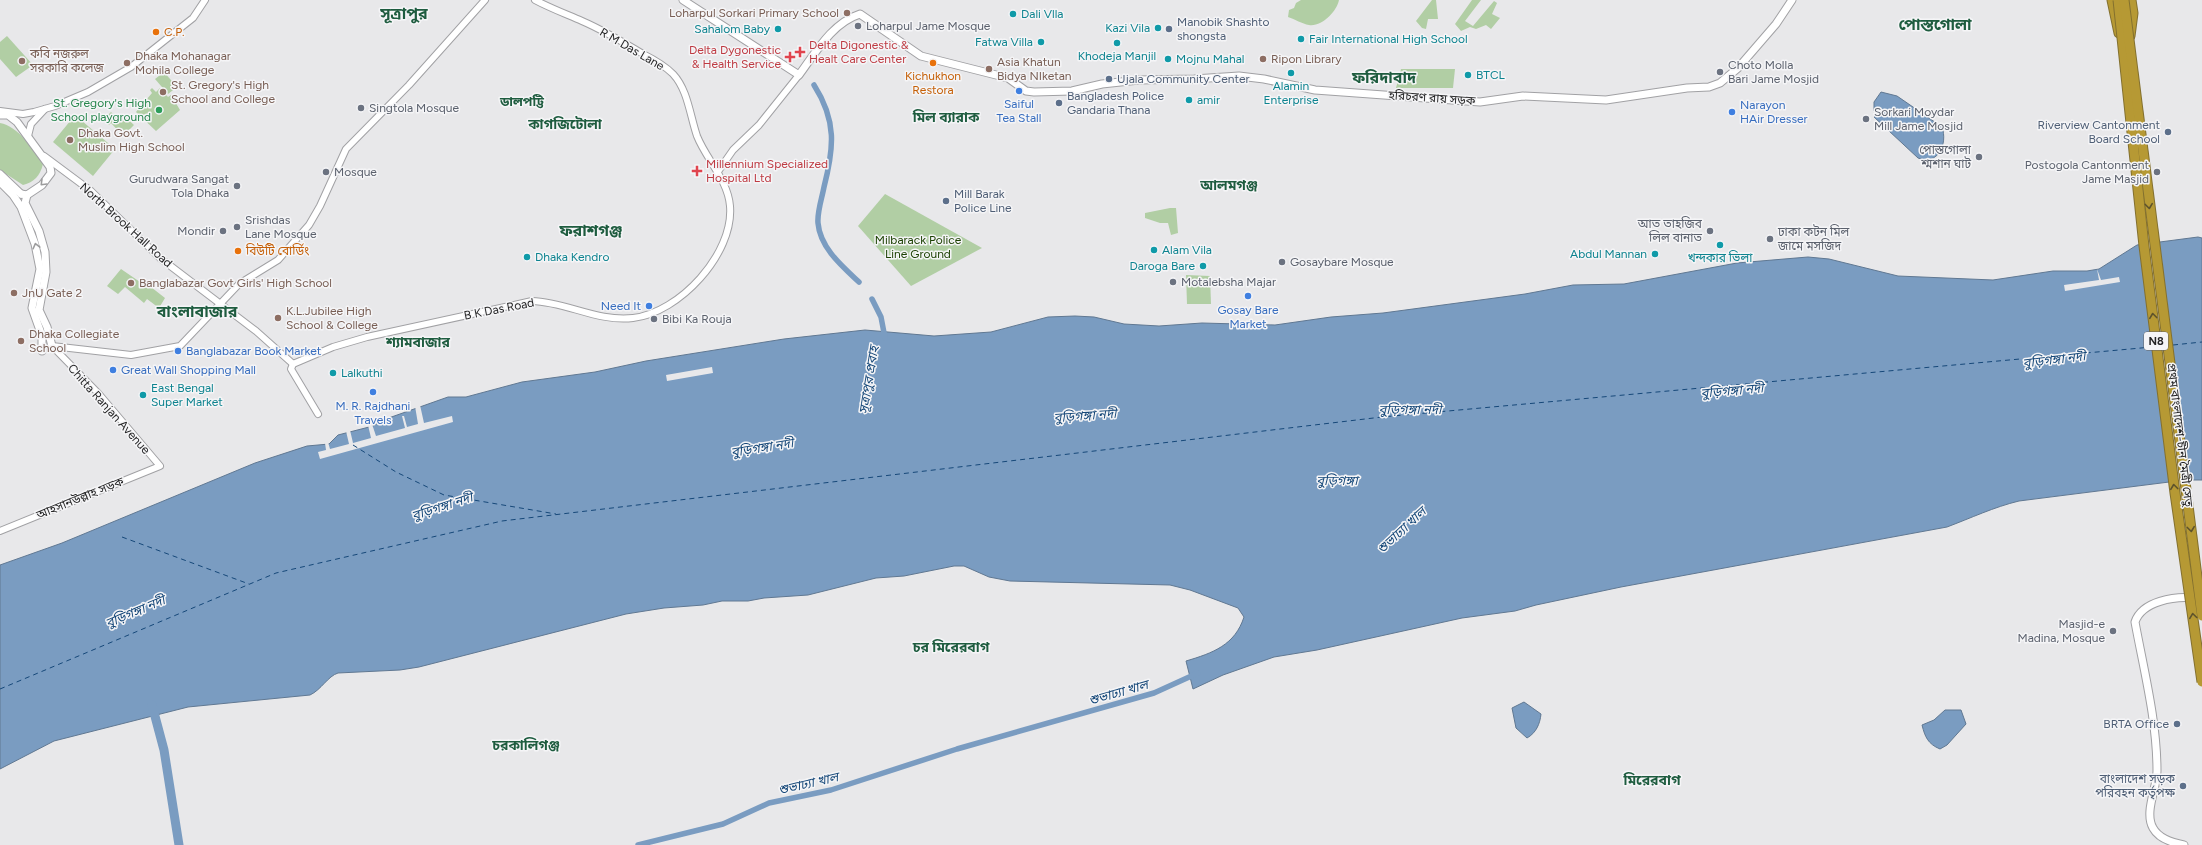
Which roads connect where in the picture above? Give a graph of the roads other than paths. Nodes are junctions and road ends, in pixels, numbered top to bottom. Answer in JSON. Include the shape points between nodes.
{"nodes":[{"id":1,"x":205,"y":0,"type":"edge"},
{"id":2,"x":485,"y":0,"type":"edge"},
{"id":3,"x":535,"y":0,"type":"edge"},
{"id":4,"x":683,"y":0,"type":"edge"},
{"id":5,"x":1792,"y":0,"type":"edge"},
{"id":6,"x":2112,"y":0,"type":"edge"},
{"id":7,"x":2118,"y":0,"type":"edge"},
{"id":8,"x":2124,"y":0,"type":"edge"},
{"id":9,"x":2131,"y":0,"type":"edge"},
{"id":10,"x":2126,"y":45,"type":"junction"},
{"id":11,"x":799,"y":75,"type":"junction"},
{"id":12,"x":45,"y":109,"type":"junction"},
{"id":13,"x":0,"y":111,"type":"edge"},
{"id":14,"x":0,"y":114,"type":"edge"},
{"id":15,"x":8,"y":115,"type":"junction"},
{"id":16,"x":28,"y":136,"type":"junction"},
{"id":17,"x":44,"y":156,"type":"junction"},
{"id":18,"x":717,"y":173,"type":"junction"},
{"id":19,"x":0,"y":174,"type":"edge"},
{"id":20,"x":0,"y":182,"type":"edge"},
{"id":21,"x":21,"y":196,"type":"junction"},
{"id":22,"x":220,"y":304,"type":"junction"},
{"id":23,"x":52,"y":346,"type":"junction"},
{"id":24,"x":42,"y":351,"type":"dead end"},
{"id":25,"x":293,"y":364,"type":"junction"},
{"id":26,"x":318,"y":414,"type":"dead end"},
{"id":27,"x":160,"y":466,"type":"joint"},
{"id":28,"x":0,"y":531,"type":"edge"},
{"id":29,"x":2202,"y":602,"type":"edge"},
{"id":30,"x":2202,"y":616,"type":"edge"},
{"id":31,"x":2202,"y":682,"type":"edge"},
{"id":32,"x":2182,"y":845,"type":"edge"}],
"edges":[{"from":1,"to":12,"type":"street","via":[[193,18],[131,67],[88,92]]},
{"from":2,"to":22,"type":"street","via":[[409,85],[346,148],[329,188],[309,225],[278,260],[239,284]]},
{"from":3,"to":18,"type":"street","name":"R M Das Lane","via":[[608,33],[673,74],[682,90],[701,145]]},
{"from":4,"to":11,"type":"main road"},
{"from":5,"to":11,"type":"main road","name":"হরিচরণ রায় সড়ক","via":[[1776,24],[1720,83],[1699,89],[1687,88],[1606,100],[1523,96],[1480,102],[1315,90],[1240,76],[1139,80],[1066,92],[1034,92],[1026,91],[1008,78],[921,56],[890,32],[860,14],[836,27]]},
{"from":6,"to":10,"type":"highway","bridge":true,"via":[[2114,15]]},
{"from":7,"to":10,"type":"highway","name":"প্রথম বাংলাদেশ-চীন মৈত্রী সেতু","number":"N8","bridge":true},
{"from":8,"to":10,"type":"highway","number":"N8","bridge":true},
{"from":9,"to":10,"type":"highway","bridge":true,"via":[[2133,13]]},
{"from":10,"to":30,"type":"highway","number":"N8","one_way":true,"bridge":true},
{"from":31,"to":10,"type":"highway","name":"প্রথম বাংলাদেশ-চীন মৈত্রী সেতু","number":"N8","one_way":true,"bridge":true,"via":[[2174,485],[2144,239]]},
{"from":11,"to":18,"type":"street","via":[[759,125],[732,150]]},
{"from":12,"to":13,"type":"street","via":[[23,114]]},
{"from":12,"to":16,"type":"street","via":[[31,124]]},
{"from":13,"to":15,"type":"main road"},
{"from":14,"to":15,"type":"main road"},
{"from":15,"to":16,"type":"main road"},
{"from":16,"to":17,"type":"main road"},
{"from":17,"to":21,"type":"main road","one_way":true,"via":[[51,173],[42,185]]},
{"from":17,"to":22,"type":"street","name":"North Brook Hall Road","via":[[91,191],[160,258]]},
{"from":18,"to":25,"type":"street","name":"B K Das Road","via":[[724,184],[730,206],[730,222],[722,246],[690,290],[656,312],[634,318],[596,316],[548,302],[532,301],[367,337],[333,347]]},
{"from":19,"to":21,"type":"main road"},
{"from":20,"to":21,"type":"main road"},
{"from":21,"to":23,"type":"main road","name":"Chitta Ranjan Avenue","via":[[39,231],[45,252],[46,272],[39,310]]},
{"from":24,"to":21,"type":"main road","one_way":true,"via":[[42,336],[32,308],[39,261]]},
{"from":22,"to":23,"type":"street","via":[[180,346],[131,355]]},
{"from":22,"to":25,"type":"street","name":"North Brook Hall Road","via":[[256,331]]},
{"from":23,"to":27,"type":"street","name":"Chitta Ranjan Avenue","via":[[98,393]]},
{"from":25,"to":26,"type":"street","via":[[291,369]]},
{"from":27,"to":28,"type":"street","name":"আহসানউল্লাহ সড়ক"},
{"from":29,"to":32,"type":"main road","via":[[2181,598],[2158,602],[2140,612],[2135,622],[2157,747],[2157,779],[2150,819],[2160,836]]}]}
